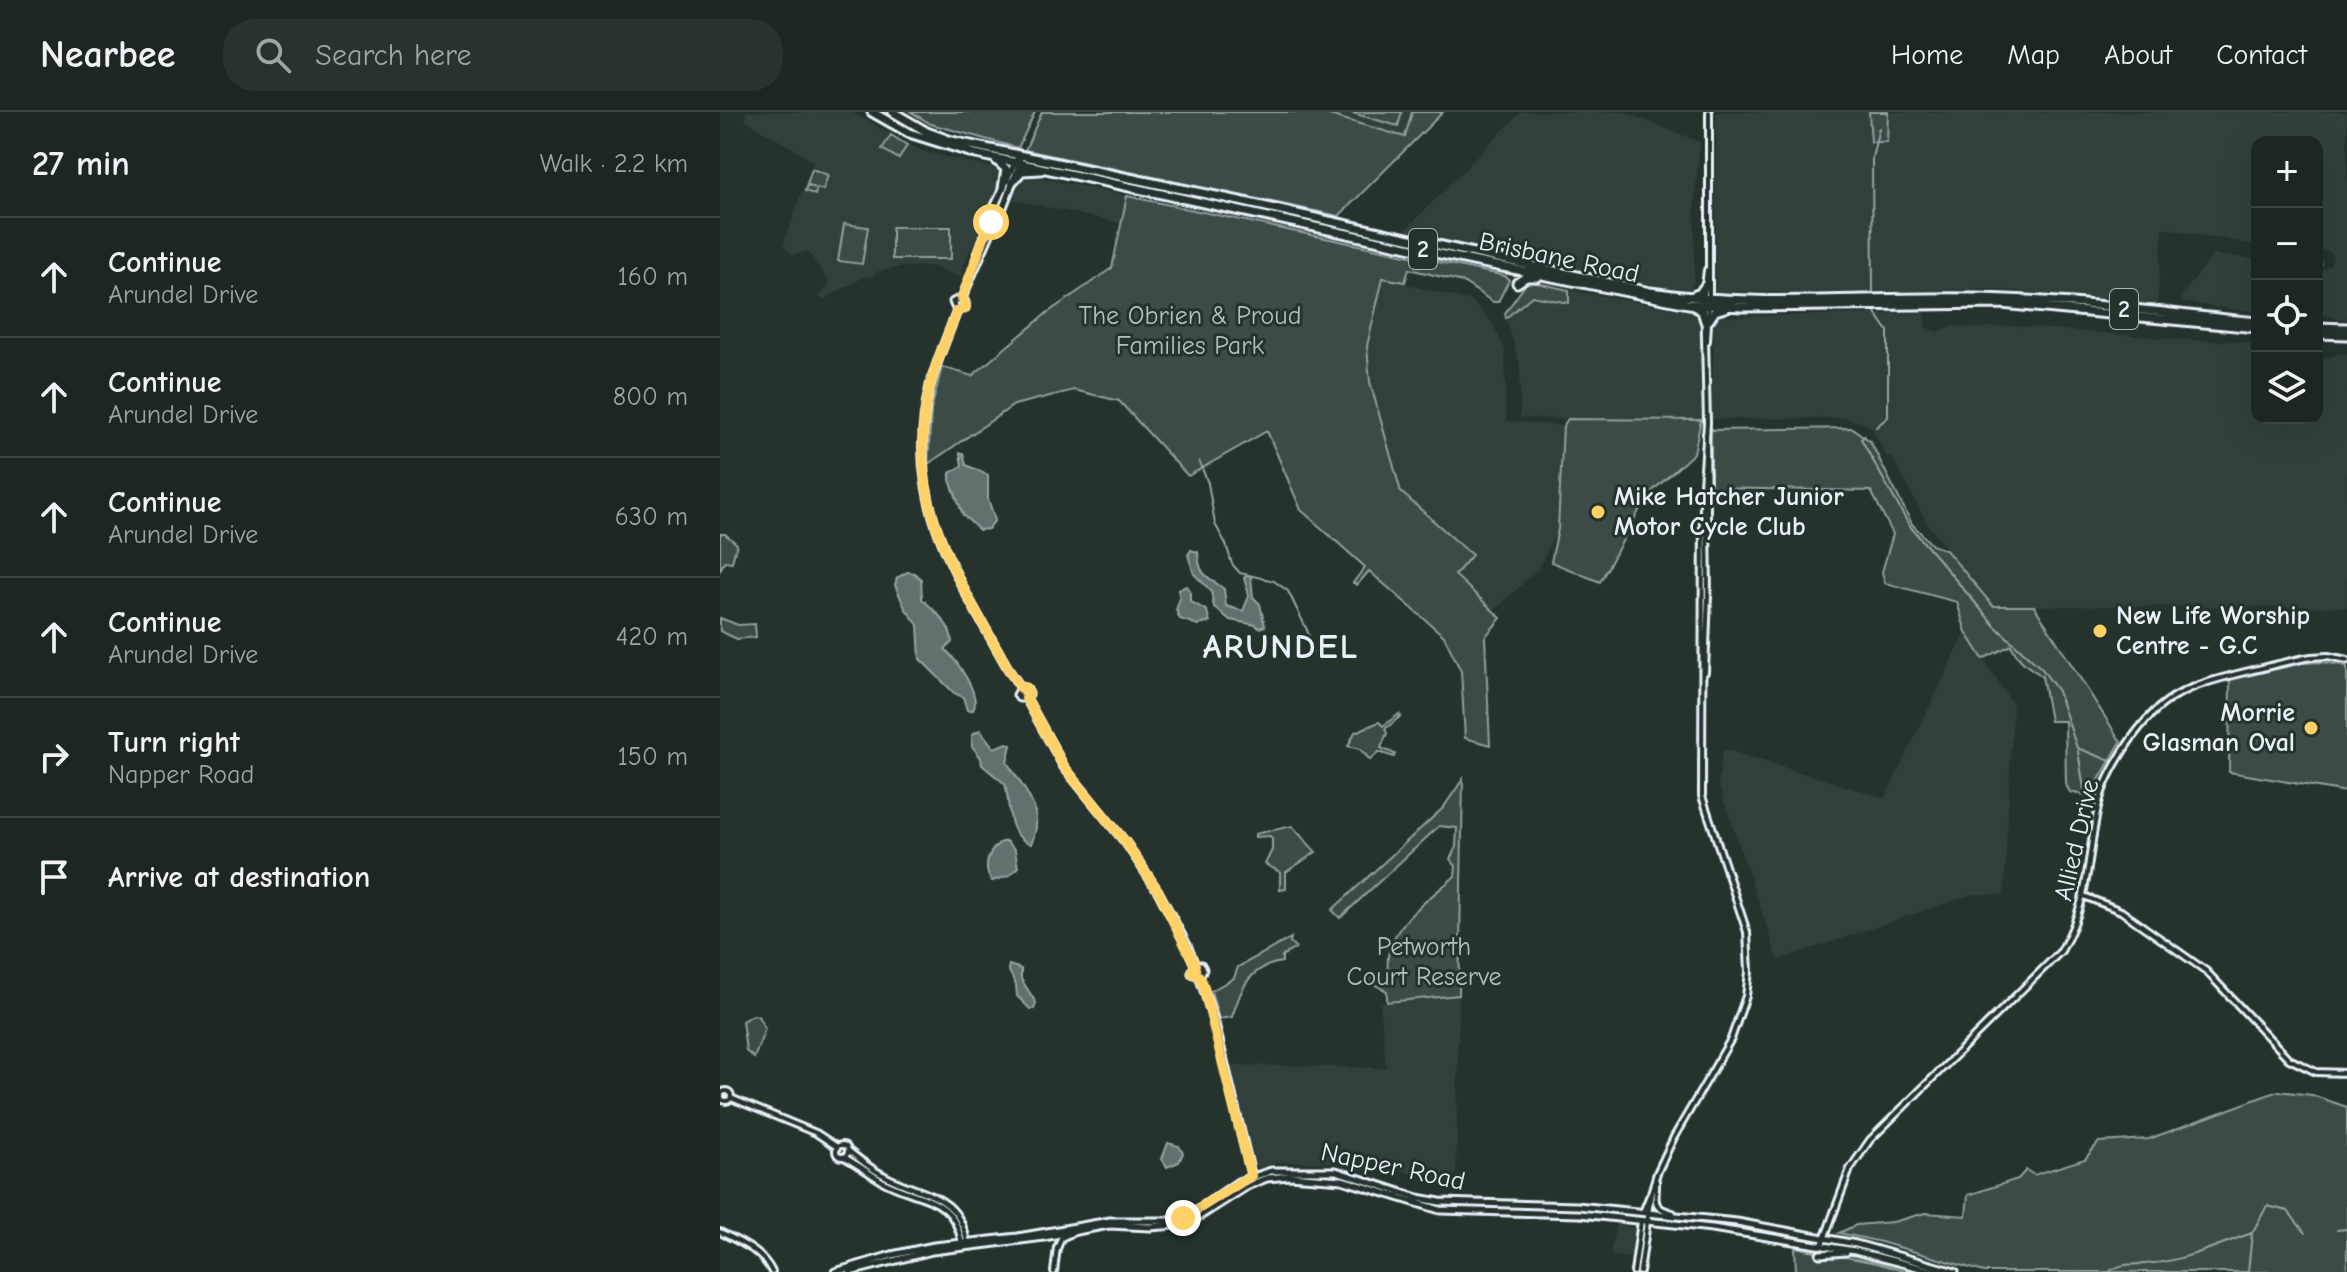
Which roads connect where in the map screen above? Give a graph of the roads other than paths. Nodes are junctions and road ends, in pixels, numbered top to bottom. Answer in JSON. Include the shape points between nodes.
{"nodes":[{"id":1,"x":872,"y":112,"type":"edge"},
{"id":2,"x":893,"y":112,"type":"edge"},
{"id":3,"x":1709,"y":112,"type":"edge"},
{"id":4,"x":988,"y":156,"type":"junction"},
{"id":5,"x":1018,"y":160,"type":"junction"},
{"id":6,"x":1055,"y":170,"type":"junction"},
{"id":7,"x":1012,"y":182,"type":"junction"},
{"id":8,"x":1132,"y":182,"type":"junction"},
{"id":9,"x":1003,"y":193,"type":"junction"},
{"id":10,"x":1276,"y":213,"type":"junction"},
{"id":11,"x":1567,"y":280,"type":"junction"},
{"id":12,"x":1517,"y":283,"type":"dead end"},
{"id":13,"x":1707,"y":286,"type":"junction"},
{"id":14,"x":1688,"y":300,"type":"junction"},
{"id":15,"x":1719,"y":300,"type":"junction"},
{"id":16,"x":1707,"y":302,"type":"junction"},
{"id":17,"x":1735,"y":307,"type":"junction"},
{"id":18,"x":1707,"y":321,"type":"junction"},
{"id":19,"x":2251,"y":321,"type":"edge"},
{"id":20,"x":2251,"y":327,"type":"edge"},
{"id":21,"x":2323,"y":327,"type":"edge"},
{"id":22,"x":2347,"y":328,"type":"edge"},
{"id":23,"x":2323,"y":334,"type":"edge"},
{"id":24,"x":2347,"y":335,"type":"edge"},
{"id":25,"x":2347,"y":660,"type":"edge"},
{"id":26,"x":2084,"y":896,"type":"junction"},
{"id":27,"x":2347,"y":1073,"type":"edge"},
{"id":28,"x":731,"y":1098,"type":"junction"},
{"id":29,"x":724,"y":1100,"type":"junction"},
{"id":30,"x":721,"y":1109,"type":"edge"},
{"id":31,"x":837,"y":1147,"type":"junction"},
{"id":32,"x":849,"y":1151,"type":"junction"},
{"id":33,"x":844,"y":1157,"type":"junction"},
{"id":34,"x":1251,"y":1176,"type":"junction"},
{"id":35,"x":1656,"y":1179,"type":"junction"},
{"id":36,"x":1253,"y":1183,"type":"junction"},
{"id":37,"x":1646,"y":1213,"type":"junction"},
{"id":38,"x":1682,"y":1217,"type":"junction"},
{"id":39,"x":1644,"y":1221,"type":"junction"},
{"id":40,"x":1090,"y":1228,"type":"junction"},
{"id":41,"x":720,"y":1232,"type":"edge"},
{"id":42,"x":1057,"y":1234,"type":"junction"},
{"id":43,"x":1044,"y":1237,"type":"junction"},
{"id":44,"x":1824,"y":1242,"type":"junction"},
{"id":45,"x":965,"y":1245,"type":"junction"},
{"id":46,"x":1057,"y":1249,"type":"junction"},
{"id":47,"x":1855,"y":1251,"type":"junction"},
{"id":48,"x":1820,"y":1254,"type":"dead end"},
{"id":49,"x":772,"y":1272,"type":"edge"},
{"id":50,"x":835,"y":1272,"type":"edge"},
{"id":51,"x":850,"y":1272,"type":"edge"},
{"id":52,"x":1054,"y":1272,"type":"edge"},
{"id":53,"x":1637,"y":1272,"type":"edge"},
{"id":54,"x":1936,"y":1272,"type":"edge"},
{"id":55,"x":1955,"y":1272,"type":"edge"}],
"edges":[{"from":1,"to":4,"type":"highway","name":"Brisbane Road","number":"2","via":[[939,145]]},
{"from":2,"to":5,"type":"highway","name":"Brisbane Road","number":"2","via":[[927,132]]},
{"from":3,"to":13,"type":"street"},
{"from":4,"to":5,"type":"highway","name":"Brisbane Road","number":"2"},
{"from":4,"to":9,"type":"highway","via":[[1006,169]]},
{"from":5,"to":6,"type":"highway","name":"Brisbane Road","number":"2"},
{"from":5,"to":7,"type":"main road"},
{"from":5,"to":8,"type":"highway","name":"Brisbane Road","number":"2"},
{"from":5,"to":9,"type":"main road"},
{"from":6,"to":7,"type":"highway","via":[[1022,171]]},
{"from":6,"to":8,"type":"highway","name":"Brisbane Road","number":"2"},
{"from":7,"to":9,"type":"main road"},
{"from":8,"to":10,"type":"highway","name":"Brisbane Road","number":"2"},
{"from":9,"to":34,"type":"main road","via":[[962,298],[966,306],[957,311],[938,361],[926,409],[922,452],[931,516],[947,558],[1021,688],[1026,688],[1026,698],[1064,767],[1126,843],[1158,891],[1195,965],[1202,967],[1199,976]]},
{"from":10,"to":11,"type":"highway","name":"Brisbane Road","number":"2"},
{"from":10,"to":14,"type":"highway","name":"Brisbane Road","number":"2"},
{"from":11,"to":12,"type":"highway","via":[[1529,277]]},
{"from":11,"to":14,"type":"highway","name":"Brisbane Road","number":"2"},
{"from":13,"to":14,"type":"highway"},
{"from":13,"to":15,"type":"highway"},
{"from":13,"to":16,"type":"street"},
{"from":14,"to":16,"type":"highway","name":"Brisbane Road","number":"2"},
{"from":14,"to":18,"type":"highway"},
{"from":15,"to":16,"type":"highway","name":"Brisbane Road","number":"2"},
{"from":15,"to":19,"type":"highway","name":"Brisbane Road","number":"2","via":[[2005,298]]},
{"from":16,"to":17,"type":"highway","name":"Brisbane Road","number":"2"},
{"from":16,"to":18,"type":"street"},
{"from":17,"to":18,"type":"highway","via":[[1716,310]]},
{"from":17,"to":20,"type":"highway","name":"Brisbane Road","number":"2","via":[[1996,304]]},
{"from":18,"to":35,"type":"street","via":[[1702,796],[1747,932],[1749,972],[1731,1039]]},
{"from":21,"to":22,"type":"highway"},
{"from":23,"to":24,"type":"highway"},
{"from":25,"to":26,"type":"street","name":"Allied Drive","via":[[2311,657],[2214,680],[2171,697],[2147,717],[2104,784]]},
{"from":26,"to":27,"type":"street","via":[[2121,911],[2206,971],[2289,1059],[2316,1072]]},
{"from":26,"to":44,"type":"street","name":"Allied Drive","via":[[2054,960],[1859,1154]]},
{"from":28,"to":29,"type":"street"},
{"from":28,"to":29,"type":"street","via":[[725,1091]]},
{"from":28,"to":31,"type":"street"},
{"from":29,"to":30,"type":"street"},
{"from":31,"to":32,"type":"street"},
{"from":31,"to":33,"type":"street"},
{"from":32,"to":33,"type":"street"},
{"from":32,"to":45,"type":"street","via":[[886,1177],[949,1205],[962,1221]]},
{"from":33,"to":45,"type":"street","via":[[883,1182],[940,1204],[957,1223]]},
{"from":34,"to":36,"type":"main road"},
{"from":34,"to":37,"type":"main road","name":"Napper Road","via":[[1321,1169],[1440,1202]]},
{"from":34,"to":45,"type":"main road","name":"Napper Road","via":[[1171,1221],[1110,1221]]},
{"from":35,"to":37,"type":"street"},
{"from":35,"to":38,"type":"street","via":[[1658,1207]]},
{"from":36,"to":39,"type":"main road","name":"Napper Road","via":[[1318,1176],[1440,1210]]},
{"from":36,"to":40,"type":"main road","name":"Napper Road","via":[[1175,1225]]},
{"from":37,"to":38,"type":"main road","name":"Napper Road"},
{"from":37,"to":39,"type":"street"},
{"from":38,"to":44,"type":"main road","name":"Napper Road","via":[[1763,1226]]},
{"from":39,"to":44,"type":"main road","name":"Napper Road"},
{"from":39,"to":53,"type":"street"},
{"from":40,"to":42,"type":"main road","name":"Napper Road"},
{"from":40,"to":46,"type":"street","via":[[1064,1236]]},
{"from":41,"to":49,"type":"street","via":[[752,1249]]},
{"from":42,"to":43,"type":"main road","name":"Napper Road"},
{"from":42,"to":46,"type":"street"},
{"from":43,"to":45,"type":"main road","name":"Napper Road"},
{"from":43,"to":46,"type":"street"},
{"from":44,"to":47,"type":"main road","name":"Napper Road"},
{"from":44,"to":55,"type":"main road","name":"Napper Road"},
{"from":45,"to":50,"type":"main road","name":"Napper Road","via":[[903,1252]]},
{"from":45,"to":51,"type":"main road","name":"Napper Road"},
{"from":46,"to":52,"type":"street"},
{"from":47,"to":48,"type":"main road"},
{"from":47,"to":54,"type":"main road","name":"Napper Road"}]}
